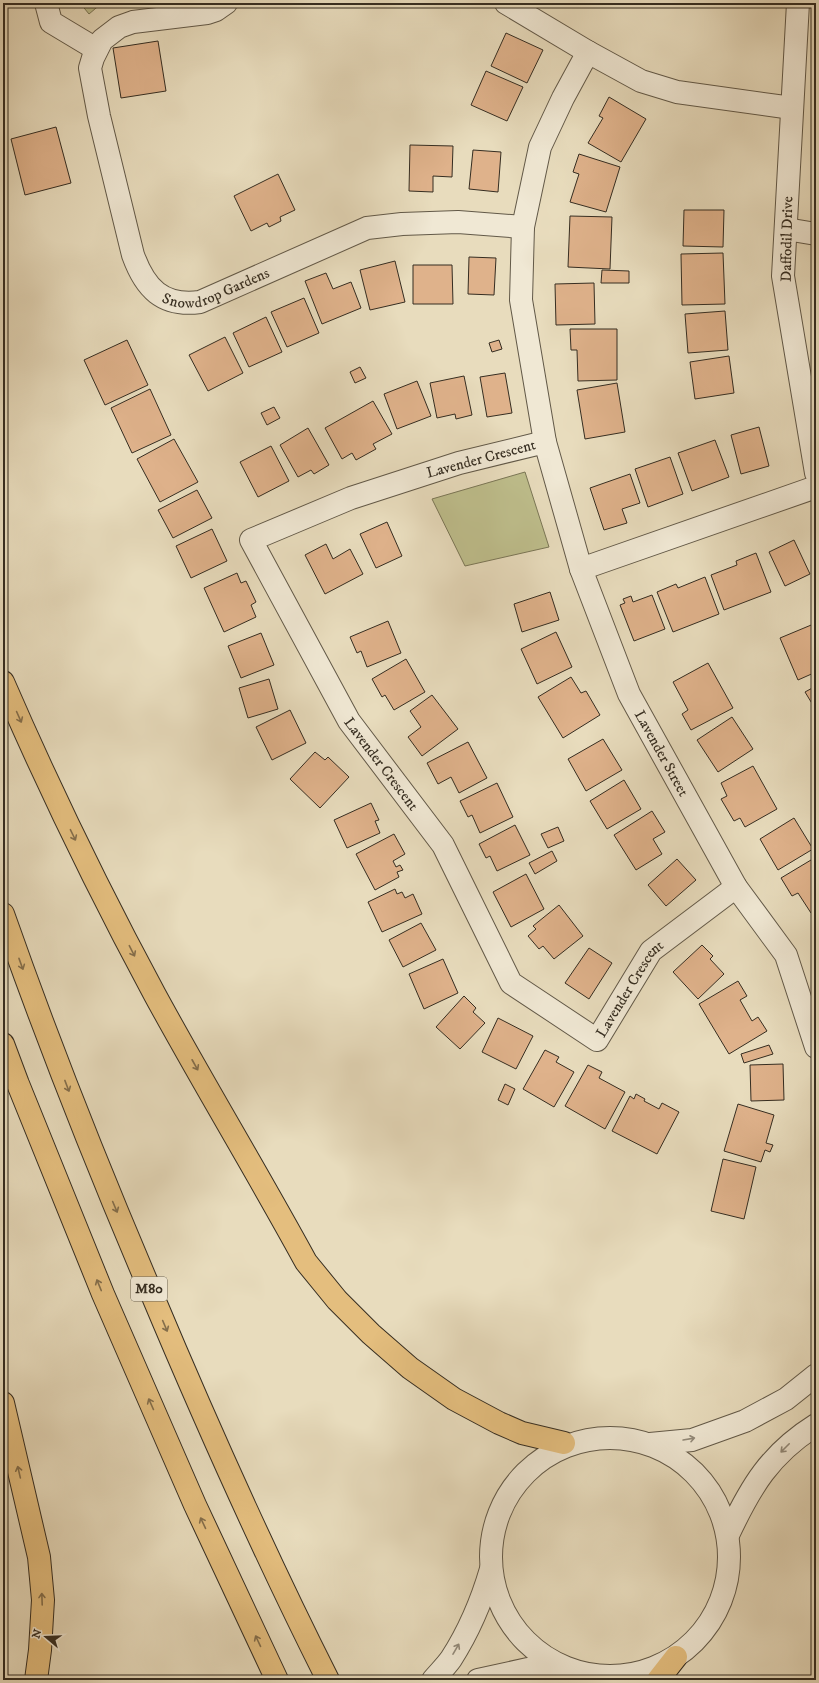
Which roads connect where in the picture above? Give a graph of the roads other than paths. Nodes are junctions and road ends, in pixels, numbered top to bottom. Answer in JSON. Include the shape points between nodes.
{"nodes":[{"id":1,"x":46,"y":3,"type":"edge"},
{"id":2,"x":226,"y":3,"type":"edge"},
{"id":3,"x":506,"y":3,"type":"edge"},
{"id":4,"x":798,"y":3,"type":"edge"},
{"id":5,"x":96,"y":50,"type":"junction"},
{"id":6,"x":588,"y":52,"type":"junction"},
{"id":7,"x":792,"y":108,"type":"junction"},
{"id":8,"x":523,"y":226,"type":"junction"},
{"id":9,"x":786,"y":229,"type":"junction"},
{"id":10,"x":816,"y":234,"type":"edge"},
{"id":11,"x":545,"y":442,"type":"junction"},
{"id":12,"x":816,"y":473,"type":"edge"},
{"id":13,"x":816,"y":486,"type":"edge"},
{"id":14,"x":581,"y":569,"type":"junction"},
{"id":15,"x":3,"y":682,"type":"edge"},
{"id":16,"x":736,"y":887,"type":"junction"},
{"id":17,"x":3,"y":914,"type":"edge"},
{"id":18,"x":3,"y":1044,"type":"edge"},
{"id":19,"x":816,"y":1047,"type":"edge"},
{"id":20,"x":816,"y":1375,"type":"edge"},
{"id":21,"x":3,"y":1403,"type":"edge"},
{"id":22,"x":816,"y":1424,"type":"edge"},
{"id":23,"x":564,"y":1443,"type":"junction"},
{"id":24,"x":650,"y":1444,"type":"junction"},
{"id":25,"x":728,"y":1535,"type":"junction"},
{"id":26,"x":492,"y":1564,"type":"junction"},
{"id":27,"x":676,"y":1657,"type":"junction"},
{"id":28,"x":565,"y":1668,"type":"junction"},
{"id":29,"x":276,"y":1678,"type":"edge"},
{"id":30,"x":36,"y":1680,"type":"edge"},
{"id":31,"x":328,"y":1680,"type":"edge"},
{"id":32,"x":433,"y":1680,"type":"edge"},
{"id":33,"x":478,"y":1680,"type":"edge"},
{"id":34,"x":658,"y":1680,"type":"edge"}],
"edges":[{"from":1,"to":5,"type":"street","via":[[51,22]]},
{"from":2,"to":5,"type":"street","name":"Snowdrop Gardens","via":[[207,14],[133,22],[119,27],[102,40]]},
{"from":3,"to":6,"type":"street"},
{"from":4,"to":7,"type":"street","name":"Daffodil Drive"},
{"from":5,"to":8,"type":"street","name":"Snowdrop Gardens","via":[[90,68],[133,255],[146,282],[164,299],[181,303],[200,302],[367,228],[409,223],[458,222]]},
{"from":6,"to":7,"type":"street","via":[[640,81],[677,92]]},
{"from":6,"to":8,"type":"street","name":"Lavender Street","via":[[540,147]]},
{"from":7,"to":9,"type":"street","name":"Daffodil Drive"},
{"from":8,"to":11,"type":"street","name":"Lavender Street","via":[[521,300]]},
{"from":9,"to":10,"type":"street"},
{"from":9,"to":12,"type":"street","name":"Daffodil Drive","via":[[783,276]]},
{"from":11,"to":14,"type":"street","name":"Lavender Street"},
{"from":11,"to":16,"type":"street","name":"Lavender Crescent","via":[[459,462],[351,498],[251,540],[348,721],[443,845],[511,983],[597,1040],[651,951]]},
{"from":13,"to":14,"type":"street"},
{"from":14,"to":16,"type":"street","name":"Lavender Street","via":[[629,694]]},
{"from":15,"to":23,"type":"highway","one_way":true,"via":[[39,764],[152,988],[306,1262],[337,1300],[371,1334],[410,1368],[454,1399],[522,1433]]},
{"from":16,"to":19,"type":"street","name":"Lavender Street","via":[[786,955]]},
{"from":17,"to":31,"type":"highway","number":"M80","one_way":true,"via":[[103,1180],[220,1454]]},
{"from":29,"to":18,"type":"highway","one_way":true,"via":[[195,1505],[103,1294]]},
{"from":24,"to":20,"type":"street","one_way":true,"via":[[692,1440],[745,1421],[786,1399]]},
{"from":30,"to":21,"type":"highway","one_way":true,"via":[[43,1600],[39,1557]]},
{"from":22,"to":25,"type":"street","one_way":true,"via":[[796,1438],[766,1467],[744,1502]]},
{"from":23,"to":24,"type":"street","via":[[619,1437]]},
{"from":23,"to":26,"type":"street","via":[[528,1470],[507,1497],[495,1528]]},
{"from":24,"to":25,"type":"street","via":[[678,1458],[701,1479],[718,1505]]},
{"from":25,"to":27,"type":"street","via":[[729,1570],[720,1604],[702,1633]]},
{"from":26,"to":28,"type":"street","via":[[497,1595],[512,1625],[536,1650]]},
{"from":32,"to":26,"type":"street","one_way":true,"via":[[450,1660],[468,1628],[484,1594]]},
{"from":27,"to":28,"type":"street","via":[[645,1671],[604,1676]]},
{"from":27,"to":34,"type":"highway"},
{"from":28,"to":33,"type":"street","via":[[528,1669]]}]}
